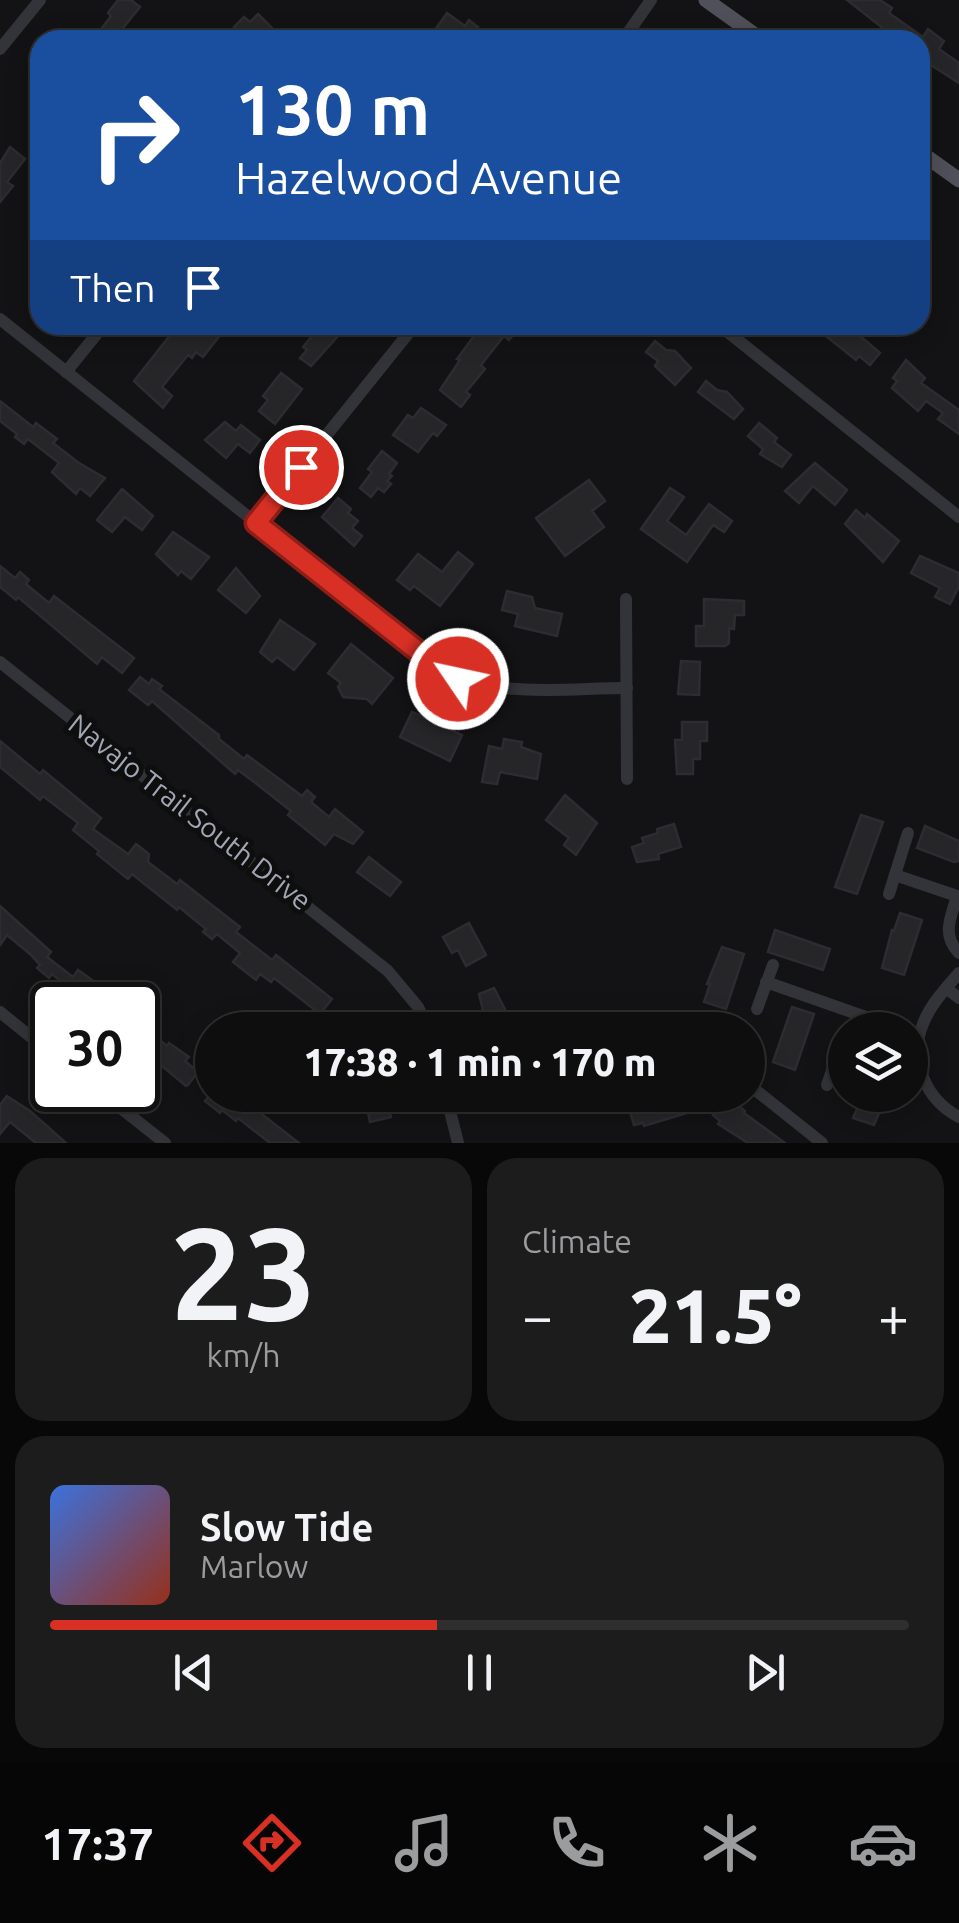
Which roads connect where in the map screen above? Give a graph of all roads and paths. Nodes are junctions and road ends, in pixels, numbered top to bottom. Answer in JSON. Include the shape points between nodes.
{"nodes":[{"id":1,"x":651,"y":0,"type":"edge"},
{"id":2,"x":706,"y":0,"type":"edge"},
{"id":3,"x":34,"y":2,"type":"edge"},
{"id":4,"x":630,"y":30,"type":"edge"},
{"id":5,"x":748,"y":30,"type":"edge"},
{"id":6,"x":0,"y":49,"type":"edge"},
{"id":7,"x":930,"y":159,"type":"edge"},
{"id":8,"x":959,"y":180,"type":"edge"},
{"id":9,"x":0,"y":320,"type":"edge"},
{"id":10,"x":96,"y":335,"type":"edge"},
{"id":11,"x":407,"y":335,"type":"edge"},
{"id":12,"x":732,"y":335,"type":"edge"},
{"id":13,"x":66,"y":372,"type":"junction"},
{"id":14,"x":959,"y":517,"type":"edge"},
{"id":15,"x":256,"y":523,"type":"junction"},
{"id":16,"x":626,"y":600,"type":"dead end"},
{"id":17,"x":0,"y":662,"type":"edge"},
{"id":18,"x":627,"y":688,"type":"junction"},
{"id":19,"x":627,"y":778,"type":"dead end"},
{"id":20,"x":908,"y":833,"type":"dead end"},
{"id":21,"x":894,"y":874,"type":"junction"},
{"id":22,"x":889,"y":894,"type":"dead end"},
{"id":23,"x":959,"y":953,"type":"edge"},
{"id":24,"x":773,"y":965,"type":"dead end"},
{"id":25,"x":959,"y":972,"type":"edge"},
{"id":26,"x":766,"y":982,"type":"junction"},
{"id":27,"x":946,"y":988,"type":"junction"},
{"id":28,"x":959,"y":998,"type":"edge"},
{"id":29,"x":757,"y":1009,"type":"dead end"},
{"id":30,"x":0,"y":1012,"type":"edge"},
{"id":31,"x":418,"y":1012,"type":"edge"},
{"id":32,"x":852,"y":1012,"type":"edge"},
{"id":33,"x":928,"y":1012,"type":"edge"},
{"id":34,"x":30,"y":1036,"type":"edge"},
{"id":35,"x":928,"y":1088,"type":"edge"},
{"id":36,"x":765,"y":1098,"type":"edge"},
{"id":37,"x":126,"y":1112,"type":"edge"},
{"id":38,"x":450,"y":1112,"type":"edge"},
{"id":39,"x":959,"y":1118,"type":"edge"},
{"id":40,"x":165,"y":1143,"type":"edge"},
{"id":41,"x":458,"y":1143,"type":"edge"},
{"id":42,"x":822,"y":1143,"type":"edge"}],
"edges":[{"from":1,"to":4,"type":"street"},
{"from":2,"to":5,"type":"main road"},
{"from":3,"to":6,"type":"street"},
{"from":7,"to":8,"type":"main road"},
{"from":9,"to":13,"type":"street"},
{"from":10,"to":13,"type":"street"},
{"from":11,"to":15,"type":"street"},
{"from":12,"to":14,"type":"street"},
{"from":13,"to":15,"type":"street"},
{"from":15,"to":18,"type":"street","via":[[458,679],[498,688]]},
{"from":16,"to":18,"type":"street"},
{"from":17,"to":31,"type":"street","name":"Navajo Trail South Drive","via":[[379,963]]},
{"from":18,"to":19,"type":"street"},
{"from":20,"to":21,"type":"street"},
{"from":21,"to":22,"type":"street"},
{"from":21,"to":23,"type":"street","via":[[957,896],[948,931]]},
{"from":24,"to":26,"type":"street"},
{"from":25,"to":27,"type":"street"},
{"from":26,"to":29,"type":"street"},
{"from":26,"to":32,"type":"street"},
{"from":27,"to":28,"type":"street"},
{"from":27,"to":33,"type":"street"},
{"from":30,"to":34,"type":"street"},
{"from":35,"to":39,"type":"street"},
{"from":36,"to":42,"type":"street"},
{"from":37,"to":40,"type":"street"},
{"from":38,"to":41,"type":"street"}]}
